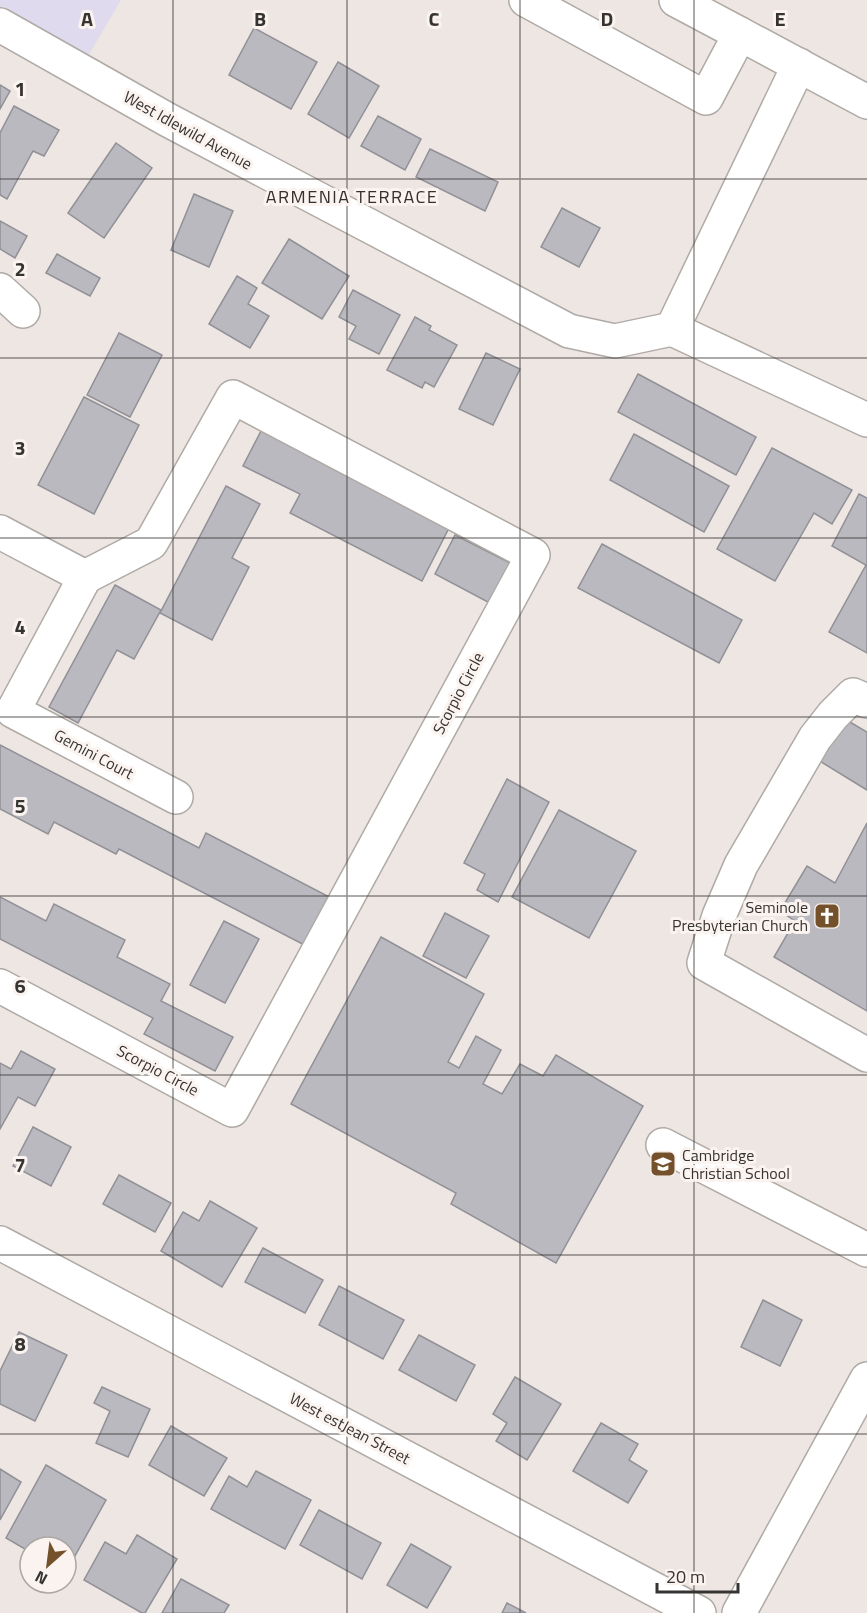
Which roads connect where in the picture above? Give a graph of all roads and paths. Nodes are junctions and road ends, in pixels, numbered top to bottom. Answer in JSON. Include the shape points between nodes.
{"nodes":[{"id":1,"x":526,"y":0,"type":"edge"},
{"id":2,"x":681,"y":1,"type":"edge"},
{"id":3,"x":0,"y":25,"type":"edge"},
{"id":4,"x":740,"y":34,"type":"junction"},
{"id":5,"x":799,"y":65,"type":"junction"},
{"id":6,"x":867,"y":102,"type":"edge"},
{"id":7,"x":672,"y":329,"type":"junction"},
{"id":8,"x":867,"y":420,"type":"edge"},
{"id":9,"x":0,"y":532,"type":"edge"},
{"id":10,"x":85,"y":578,"type":"junction"},
{"id":11,"x":867,"y":701,"type":"edge"},
{"id":12,"x":176,"y":797,"type":"dead end"},
{"id":13,"x":0,"y":986,"type":"edge"},
{"id":14,"x":867,"y":1055,"type":"edge"},
{"id":15,"x":663,"y":1145,"type":"dead end"},
{"id":16,"x":0,"y":1243,"type":"edge"},
{"id":17,"x":866,"y":1248,"type":"edge"},
{"id":18,"x":867,"y":1379,"type":"edge"},
{"id":19,"x":699,"y":1613,"type":"edge"},
{"id":20,"x":740,"y":1613,"type":"edge"}],
"edges":[{"from":1,"to":4,"type":"street","via":[[706,98]]},
{"from":2,"to":4,"type":"street"},
{"from":3,"to":7,"type":"street","name":"West Idlewild Avenue","via":[[168,120],[569,332],[615,341]]},
{"from":4,"to":5,"type":"street"},
{"from":5,"to":6,"type":"street"},
{"from":5,"to":7,"type":"street"},
{"from":7,"to":8,"type":"street"},
{"from":9,"to":10,"type":"street"},
{"from":10,"to":12,"type":"street","name":"Gemini Court","via":[[13,711]]},
{"from":10,"to":13,"type":"street","name":"Scorpio Circle","via":[[151,543],[233,397],[533,555],[232,1110]]},
{"from":11,"to":14,"type":"street","via":[[853,695],[815,738],[741,865],[704,963]]},
{"from":15,"to":17,"type":"street"},
{"from":16,"to":19,"type":"street","name":"West estJean Street"},
{"from":18,"to":20,"type":"street"}]}
